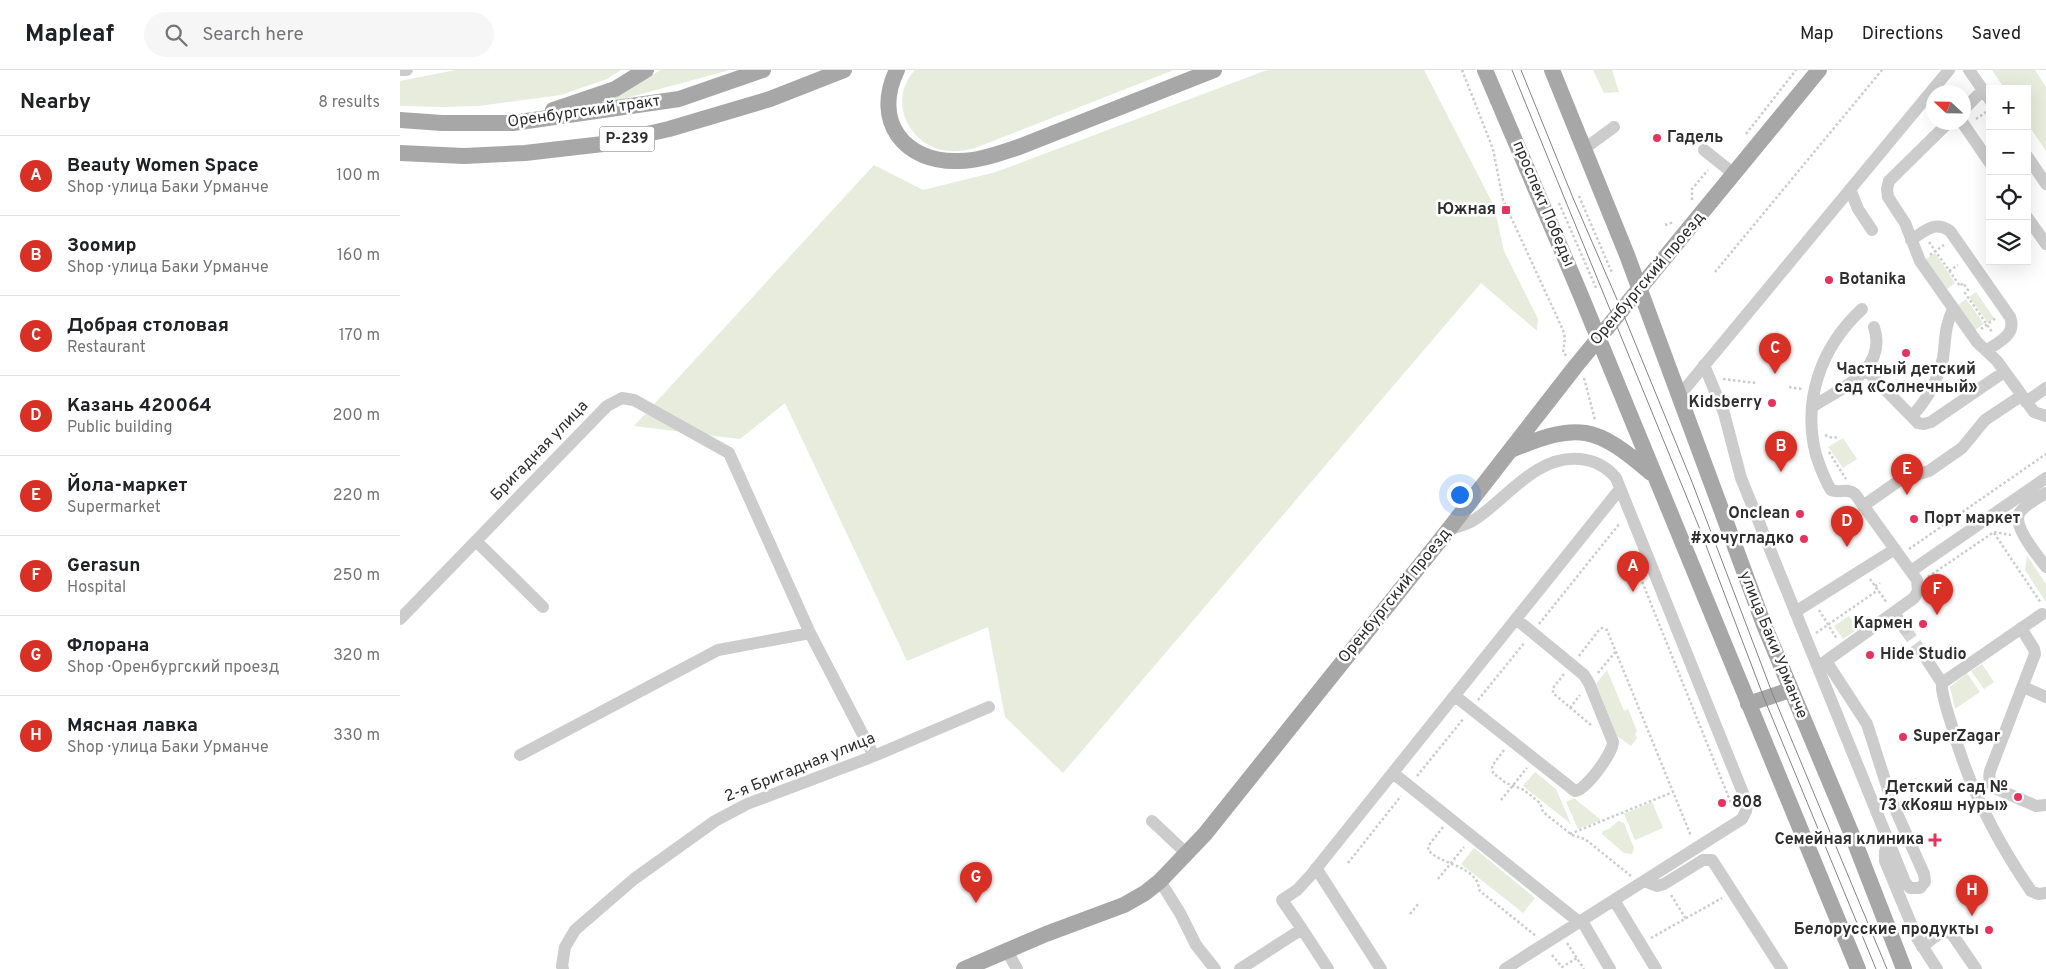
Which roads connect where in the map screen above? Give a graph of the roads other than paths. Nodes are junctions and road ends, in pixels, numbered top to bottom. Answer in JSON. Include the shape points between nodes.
{"nodes":[{"id":1,"x":400,"y":70,"type":"edge"},
{"id":2,"x":406,"y":70,"type":"edge"},
{"id":3,"x":629,"y":70,"type":"edge"},
{"id":4,"x":646,"y":70,"type":"edge"},
{"id":5,"x":762,"y":70,"type":"edge"},
{"id":6,"x":844,"y":70,"type":"edge"},
{"id":7,"x":897,"y":70,"type":"edge"},
{"id":8,"x":1214,"y":70,"type":"edge"},
{"id":9,"x":1485,"y":70,"type":"edge"},
{"id":10,"x":1552,"y":70,"type":"edge"},
{"id":11,"x":1819,"y":70,"type":"edge"},
{"id":12,"x":1949,"y":70,"type":"edge"},
{"id":13,"x":1969,"y":70,"type":"edge"},
{"id":14,"x":615,"y":89,"type":"junction"},
{"id":15,"x":1986,"y":95,"type":"edge"},
{"id":16,"x":1971,"y":105,"type":"edge"},
{"id":17,"x":400,"y":120,"type":"edge"},
{"id":18,"x":513,"y":123,"type":"junction"},
{"id":19,"x":1614,"y":127,"type":"dead end"},
{"id":20,"x":1941,"y":130,"type":"edge"},
{"id":21,"x":1967,"y":130,"type":"edge"},
{"id":22,"x":1584,"y":150,"type":"junction"},
{"id":23,"x":1704,"y":150,"type":"dead end"},
{"id":24,"x":400,"y":153,"type":"edge"},
{"id":25,"x":1986,"y":157,"type":"edge"},
{"id":26,"x":2031,"y":162,"type":"edge"},
{"id":27,"x":1734,"y":174,"type":"junction"},
{"id":28,"x":2046,"y":184,"type":"edge"},
{"id":29,"x":1850,"y":189,"type":"junction"},
{"id":30,"x":2029,"y":220,"type":"edge"},
{"id":31,"x":1872,"y":230,"type":"dead end"},
{"id":32,"x":2045,"y":239,"type":"edge"},
{"id":33,"x":1911,"y":240,"type":"junction"},
{"id":34,"x":1640,"y":289,"type":"junction"},
{"id":35,"x":1862,"y":309,"type":"dead end"},
{"id":36,"x":1953,"y":309,"type":"junction"},
{"id":37,"x":1874,"y":327,"type":"dead end"},
{"id":38,"x":1598,"y":339,"type":"junction"},
{"id":39,"x":1986,"y":351,"type":"junction"},
{"id":40,"x":1707,"y":371,"type":"junction"},
{"id":41,"x":1866,"y":371,"type":"junction"},
{"id":42,"x":2004,"y":372,"type":"junction"},
{"id":43,"x":2046,"y":388,"type":"edge"},
{"id":44,"x":1679,"y":396,"type":"junction"},
{"id":45,"x":2024,"y":399,"type":"junction"},
{"id":46,"x":1812,"y":407,"type":"junction"},
{"id":47,"x":1912,"y":416,"type":"junction"},
{"id":48,"x":2046,"y":416,"type":"edge"},
{"id":49,"x":1509,"y":451,"type":"junction"},
{"id":50,"x":1654,"y":476,"type":"junction"},
{"id":51,"x":2046,"y":478,"type":"edge"},
{"id":52,"x":1620,"y":489,"type":"junction"},
{"id":53,"x":2046,"y":493,"type":"edge"},
{"id":54,"x":1863,"y":506,"type":"junction"},
{"id":55,"x":1449,"y":529,"type":"junction"},
{"id":56,"x":476,"y":541,"type":"junction"},
{"id":57,"x":1897,"y":552,"type":"junction"},
{"id":58,"x":2046,"y":567,"type":"edge"},
{"id":59,"x":1911,"y":571,"type":"junction"},
{"id":60,"x":542,"y":607,"type":"dead end"},
{"id":61,"x":1795,"y":612,"type":"junction"},
{"id":62,"x":2044,"y":612,"type":"edge"},
{"id":63,"x":1894,"y":613,"type":"junction"},
{"id":64,"x":400,"y":619,"type":"edge"},
{"id":65,"x":1516,"y":620,"type":"junction"},
{"id":66,"x":2021,"y":628,"type":"junction"},
{"id":67,"x":1905,"y":629,"type":"tunnel mouth"},
{"id":68,"x":810,"y":633,"type":"junction"},
{"id":69,"x":1924,"y":657,"type":"tunnel mouth"},
{"id":70,"x":1822,"y":664,"type":"junction"},
{"id":71,"x":1942,"y":683,"type":"junction"},
{"id":72,"x":2023,"y":687,"type":"junction"},
{"id":73,"x":1790,"y":690,"type":"junction"},
{"id":74,"x":1455,"y":696,"type":"junction"},
{"id":75,"x":2046,"y":697,"type":"edge"},
{"id":76,"x":1748,"y":704,"type":"junction"},
{"id":77,"x":989,"y":706,"type":"dead end"},
{"id":78,"x":520,"y":755,"type":"dead end"},
{"id":79,"x":874,"y":756,"type":"junction"},
{"id":80,"x":1393,"y":773,"type":"junction"},
{"id":81,"x":2046,"y":805,"type":"edge"},
{"id":82,"x":1152,"y":821,"type":"dead end"},
{"id":83,"x":1888,"y":841,"type":"junction"},
{"id":84,"x":1187,"y":854,"type":"junction"},
{"id":85,"x":1316,"y":868,"type":"junction"},
{"id":86,"x":1160,"y":881,"type":"junction"},
{"id":87,"x":1644,"y":881,"type":"junction"},
{"id":88,"x":2046,"y":893,"type":"edge"},
{"id":89,"x":1614,"y":900,"type":"junction"},
{"id":90,"x":1580,"y":921,"type":"junction"},
{"id":91,"x":1302,"y":929,"type":"junction"},
{"id":92,"x":1007,"y":950,"type":"junction"},
{"id":93,"x":1925,"y":952,"type":"junction"},
{"id":94,"x":559,"y":968,"type":"edge"},
{"id":95,"x":964,"y":969,"type":"edge"},
{"id":96,"x":1017,"y":969,"type":"edge"},
{"id":97,"x":1215,"y":969,"type":"edge"},
{"id":98,"x":1240,"y":969,"type":"edge"},
{"id":99,"x":1328,"y":969,"type":"edge"},
{"id":100,"x":1381,"y":969,"type":"edge"},
{"id":101,"x":1505,"y":969,"type":"edge"},
{"id":102,"x":1610,"y":969,"type":"edge"},
{"id":103,"x":1656,"y":969,"type":"edge"},
{"id":104,"x":1782,"y":969,"type":"edge"},
{"id":105,"x":1858,"y":969,"type":"edge"},
{"id":106,"x":1904,"y":969,"type":"edge"},
{"id":107,"x":1935,"y":969,"type":"edge"},
{"id":108,"x":1976,"y":969,"type":"edge"}],
"edges":[{"from":1,"to":2,"type":"street"},
{"from":3,"to":14,"type":"street"},
{"from":4,"to":14,"type":"main road"},
{"from":5,"to":18,"type":"main road","name":"Оренбургский тракт","number":"Р-239","via":[[680,99]]},
{"from":6,"to":24,"type":"main road","name":"Оренбургский тракт","number":"Р-239","via":[[770,99],[669,129],[603,144],[517,154]]},
{"from":7,"to":8,"type":"main road","via":[[887,108],[898,136],[906,145],[930,158],[958,162],[1019,147]]},
{"from":9,"to":38,"type":"main road","name":"проспект Победы"},
{"from":10,"to":22,"type":"main road"},
{"from":11,"to":27,"type":"main road","name":"Оренбургский проезд"},
{"from":12,"to":29,"type":"street"},
{"from":13,"to":15,"type":"street"},
{"from":14,"to":18,"type":"main road"},
{"from":15,"to":16,"type":"street"},
{"from":17,"to":18,"type":"main road","name":"Оренбургский тракт","number":"Р-239"},
{"from":19,"to":22,"type":"street"},
{"from":20,"to":33,"type":"street","via":[[1889,181],[1888,198]]},
{"from":21,"to":25,"type":"street"},
{"from":22,"to":34,"type":"main road"},
{"from":23,"to":27,"type":"street"},
{"from":26,"to":28,"type":"street"},
{"from":27,"to":34,"type":"main road","name":"Оренбургский проезд"},
{"from":29,"to":31,"type":"street"},
{"from":29,"to":40,"type":"street"},
{"from":30,"to":32,"type":"street"},
{"from":33,"to":36,"type":"street","via":[[1920,261]]},
{"from":33,"to":39,"type":"street","via":[[1932,226],[1946,228],[2006,311],[2012,328],[2008,336]]},
{"from":34,"to":38,"type":"main road","name":"Оренбургский проезд"},
{"from":34,"to":44,"type":"main road","name":"улица Баки Урманче"},
{"from":35,"to":46,"type":"street","via":[[1841,330],[1824,358]]},
{"from":36,"to":39,"type":"street"},
{"from":36,"to":47,"type":"street","via":[[1945,327],[1939,373],[1927,398]]},
{"from":37,"to":41,"type":"street","via":[[1876,352]]},
{"from":38,"to":49,"type":"main road","name":"Оренбургский проезд"},
{"from":38,"to":50,"type":"main road"},
{"from":39,"to":42,"type":"street"},
{"from":40,"to":44,"type":"street"},
{"from":40,"to":61,"type":"street","via":[[1724,413],[1741,478]]},
{"from":41,"to":46,"type":"street"},
{"from":41,"to":47,"type":"street"},
{"from":42,"to":45,"type":"street"},
{"from":42,"to":47,"type":"street","via":[[1928,424],[1918,423]]},
{"from":43,"to":45,"type":"street"},
{"from":44,"to":73,"type":"main road","name":"улица Баки Урманче"},
{"from":45,"to":48,"type":"street","via":[[2036,413]]},
{"from":45,"to":54,"type":"street","via":[[1985,420],[1962,448],[1929,471],[1900,480]]},
{"from":46,"to":54,"type":"street","via":[[1814,444],[1827,484],[1833,491],[1849,490]]},
{"from":49,"to":50,"type":"main road","via":[[1549,435],[1578,432],[1612,442]]},
{"from":49,"to":55,"type":"main road","name":"Оренбургский проезд"},
{"from":50,"to":76,"type":"main road"},
{"from":51,"to":59,"type":"street"},
{"from":52,"to":55,"type":"street","via":[[1612,474],[1596,462],[1560,461],[1529,475],[1477,518]]},
{"from":52,"to":65,"type":"street"},
{"from":52,"to":87,"type":"street","via":[[1747,804],[1742,819]]},
{"from":53,"to":58,"type":"street","via":[[2020,513],[2018,525]]},
{"from":54,"to":57,"type":"street"},
{"from":55,"to":84,"type":"main road","name":"Оренбургский проезд"},
{"from":56,"to":60,"type":"street"},
{"from":56,"to":64,"type":"street","name":"Бригадная улица"},
{"from":56,"to":68,"type":"street","name":"Бригадная улица","via":[[607,406],[622,398],[634,400],[730,453]]},
{"from":57,"to":59,"type":"street"},
{"from":57,"to":61,"type":"street","via":[[1863,569]]},
{"from":59,"to":63,"type":"street","via":[[1918,583],[1918,591]]},
{"from":61,"to":70,"type":"street","via":[[1806,640]]},
{"from":62,"to":66,"type":"street"},
{"from":63,"to":67,"type":"street"},
{"from":63,"to":70,"type":"street"},
{"from":65,"to":74,"type":"street"},
{"from":65,"to":74,"type":"street","via":[[1584,675],[1613,742],[1611,754],[1580,791],[1572,790]]},
{"from":66,"to":71,"type":"street"},
{"from":66,"to":72,"type":"street","via":[[2035,654]]},
{"from":68,"to":78,"type":"street","via":[[718,650]]},
{"from":68,"to":79,"type":"street"},
{"from":69,"to":71,"type":"street"},
{"from":70,"to":83,"type":"street"},
{"from":70,"to":83,"type":"street","via":[[1867,724],[1890,797],[1924,874],[1920,888],[1907,886]]},
{"from":71,"to":88,"type":"street","via":[[1958,750],[1976,796],[2005,852],[2031,891]]},
{"from":72,"to":75,"type":"street"},
{"from":72,"to":81,"type":"street","via":[[1989,779],[1997,789],[2036,806]]},
{"from":73,"to":76,"type":"main road"},
{"from":73,"to":106,"type":"main road","name":"улица Баки Урманче","via":[[1850,830]]},
{"from":74,"to":80,"type":"street"},
{"from":76,"to":105,"type":"main road"},
{"from":77,"to":79,"type":"street","name":"2-я Бригадная улица"},
{"from":79,"to":94,"type":"street","name":"2-я Бригадная улица","via":[[747,804],[715,821],[634,880],[575,930],[565,947]]},
{"from":80,"to":85,"type":"street"},
{"from":80,"to":90,"type":"street"},
{"from":82,"to":84,"type":"street"},
{"from":83,"to":93,"type":"street","via":[[1885,861]]},
{"from":84,"to":86,"type":"main road","name":"Оренбургский проезд"},
{"from":85,"to":91,"type":"street","via":[[1297,890],[1282,900]]},
{"from":85,"to":100,"type":"street"},
{"from":86,"to":92,"type":"main road","name":"Оренбургский проезд","via":[[1124,905]]},
{"from":86,"to":97,"type":"street","via":[[1196,945]]},
{"from":87,"to":89,"type":"street"},
{"from":87,"to":104,"type":"street","via":[[1657,886],[1664,884],[1710,859]]},
{"from":89,"to":90,"type":"street"},
{"from":89,"to":103,"type":"street"},
{"from":90,"to":101,"type":"street","via":[[1561,934],[1540,940]]},
{"from":90,"to":102,"type":"street"},
{"from":91,"to":98,"type":"street"},
{"from":91,"to":99,"type":"street"},
{"from":92,"to":95,"type":"main road","name":"Оренбургский проезд"},
{"from":92,"to":96,"type":"street"},
{"from":93,"to":107,"type":"street"},
{"from":93,"to":108,"type":"street","via":[[1943,932],[1950,932]]}]}
